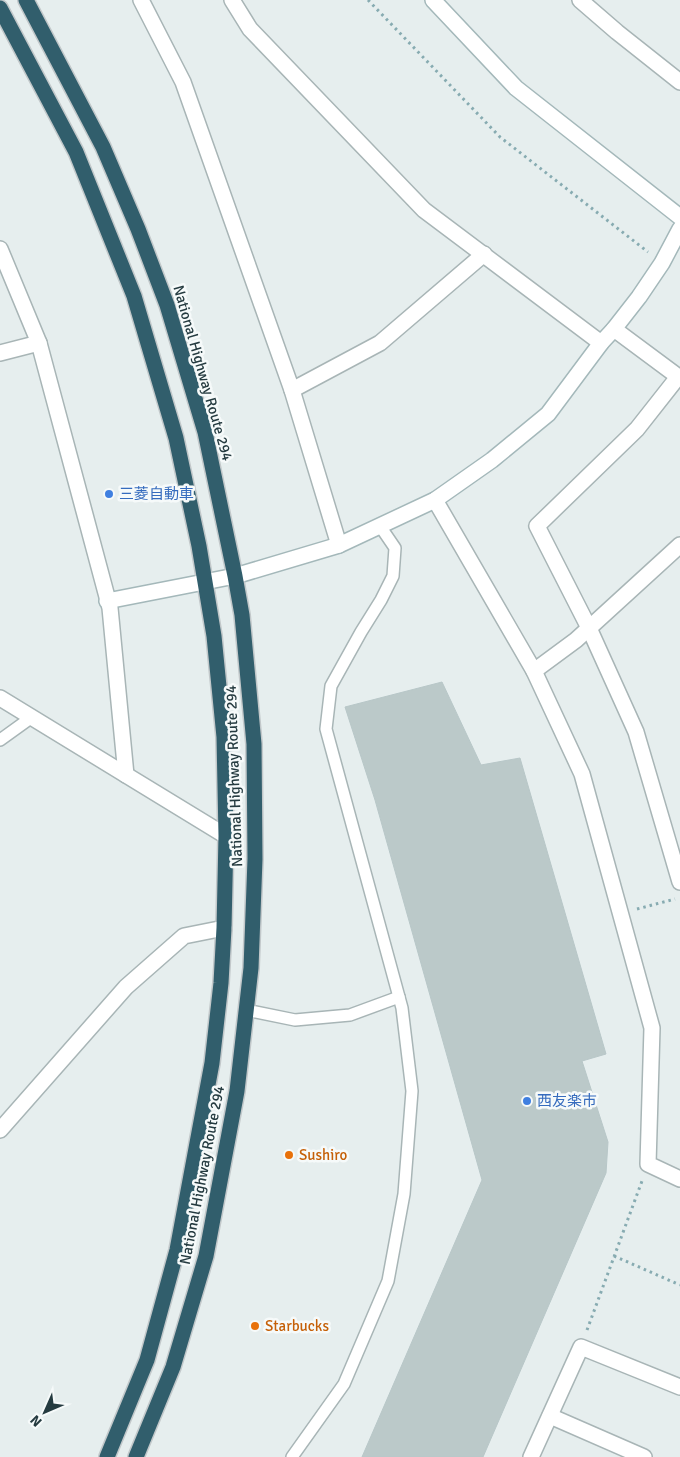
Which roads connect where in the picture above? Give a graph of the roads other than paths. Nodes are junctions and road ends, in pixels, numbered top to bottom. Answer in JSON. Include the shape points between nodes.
{"nodes":[{"id":1,"x":26,"y":0,"type":"edge"},
{"id":2,"x":141,"y":0,"type":"edge"},
{"id":3,"x":232,"y":0,"type":"edge"},
{"id":4,"x":434,"y":0,"type":"edge"},
{"id":5,"x":580,"y":0,"type":"edge"},
{"id":6,"x":0,"y":8,"type":"edge"},
{"id":7,"x":680,"y":82,"type":"edge"},
{"id":8,"x":680,"y":217,"type":"edge"},
{"id":9,"x":680,"y":229,"type":"edge"},
{"id":10,"x":0,"y":249,"type":"edge"},
{"id":11,"x":484,"y":254,"type":"junction"},
{"id":12,"x":614,"y":329,"type":"junction"},
{"id":13,"x":39,"y":343,"type":"junction"},
{"id":14,"x":601,"y":343,"type":"junction"},
{"id":15,"x":0,"y":353,"type":"edge"},
{"id":16,"x":679,"y":377,"type":"edge"},
{"id":17,"x":292,"y":390,"type":"junction"},
{"id":18,"x":435,"y":500,"type":"junction"},
{"id":19,"x":380,"y":526,"type":"junction"},
{"id":20,"x":680,"y":545,"type":"edge"},
{"id":21,"x":339,"y":546,"type":"junction"},
{"id":22,"x":235,"y":576,"type":"junction"},
{"id":23,"x":206,"y":582,"type":"junction"},
{"id":24,"x":108,"y":601,"type":"junction"},
{"id":25,"x":589,"y":628,"type":"junction"},
{"id":26,"x":534,"y":671,"type":"junction"},
{"id":27,"x":0,"y":698,"type":"edge"},
{"id":28,"x":32,"y":717,"type":"junction"},
{"id":29,"x":0,"y":740,"type":"edge"},
{"id":30,"x":126,"y":774,"type":"junction"},
{"id":31,"x":226,"y":836,"type":"junction"},
{"id":32,"x":680,"y":882,"type":"edge"},
{"id":33,"x":224,"y":928,"type":"junction"},
{"id":34,"x":399,"y":997,"type":"junction"},
{"id":35,"x":246,"y":1010,"type":"junction"},
{"id":36,"x":0,"y":1130,"type":"edge"},
{"id":37,"x":680,"y":1179,"type":"edge"},
{"id":38,"x":680,"y":1387,"type":"edge"},
{"id":39,"x":550,"y":1416,"type":"junction"},
{"id":40,"x":107,"y":1457,"type":"edge"},
{"id":41,"x":136,"y":1457,"type":"edge"},
{"id":42,"x":292,"y":1457,"type":"edge"},
{"id":43,"x":531,"y":1457,"type":"edge"},
{"id":44,"x":644,"y":1457,"type":"edge"}],
"edges":[{"from":1,"to":22,"type":"highway","name":"National Highway Route 294","via":[[103,147],[167,305],[205,432]]},
{"from":2,"to":17,"type":"street","via":[[183,82]]},
{"from":3,"to":11,"type":"street","via":[[250,29],[424,210]]},
{"from":4,"to":8,"type":"street","via":[[516,88]]},
{"from":5,"to":7,"type":"street"},
{"from":6,"to":23,"type":"highway","name":"National Highway Route 294","via":[[76,152],[134,296],[176,438]]},
{"from":9,"to":12,"type":"street","via":[[662,263]]},
{"from":10,"to":13,"type":"street"},
{"from":11,"to":14,"type":"street"},
{"from":11,"to":17,"type":"street","via":[[380,343]]},
{"from":12,"to":14,"type":"street"},
{"from":12,"to":16,"type":"street"},
{"from":13,"to":15,"type":"street"},
{"from":13,"to":24,"type":"street"},
{"from":14,"to":18,"type":"street","via":[[548,414],[492,460]]},
{"from":16,"to":25,"type":"street","via":[[637,429],[537,526]]},
{"from":17,"to":21,"type":"street"},
{"from":18,"to":19,"type":"street"},
{"from":18,"to":26,"type":"street"},
{"from":19,"to":21,"type":"street"},
{"from":19,"to":34,"type":"lane","via":[[394,548],[393,576],[331,686],[326,729]]},
{"from":20,"to":25,"type":"street"},
{"from":21,"to":22,"type":"street"},
{"from":22,"to":23,"type":"street"},
{"from":22,"to":35,"type":"highway","name":"National Highway Route 294","via":[[242,615],[254,744],[255,859]]},
{"from":23,"to":24,"type":"street"},
{"from":23,"to":31,"type":"highway","name":"National Highway Route 294","via":[[224,737]]},
{"from":24,"to":30,"type":"street"},
{"from":25,"to":26,"type":"street"},
{"from":25,"to":32,"type":"street","via":[[636,732]]},
{"from":26,"to":37,"type":"street","via":[[582,774],[652,1028],[648,1164]]},
{"from":27,"to":28,"type":"street"},
{"from":28,"to":29,"type":"lane"},
{"from":28,"to":30,"type":"street"},
{"from":30,"to":31,"type":"street"},
{"from":31,"to":33,"type":"highway","name":"National Highway Route 294"},
{"from":33,"to":36,"type":"street","via":[[184,936],[126,988]]},
{"from":33,"to":40,"type":"highway","name":"National Highway Route 294","via":[[212,1063],[177,1250],[147,1360]]},
{"from":34,"to":35,"type":"lane","via":[[350,1014],[296,1020]]},
{"from":34,"to":42,"type":"lane","via":[[412,1091],[404,1194],[388,1281],[344,1384]]},
{"from":35,"to":41,"type":"highway","name":"National Highway Route 294","via":[[237,1091],[206,1256],[173,1367]]},
{"from":38,"to":39,"type":"street","via":[[581,1347]]},
{"from":39,"to":43,"type":"street"},
{"from":39,"to":44,"type":"street"}]}
